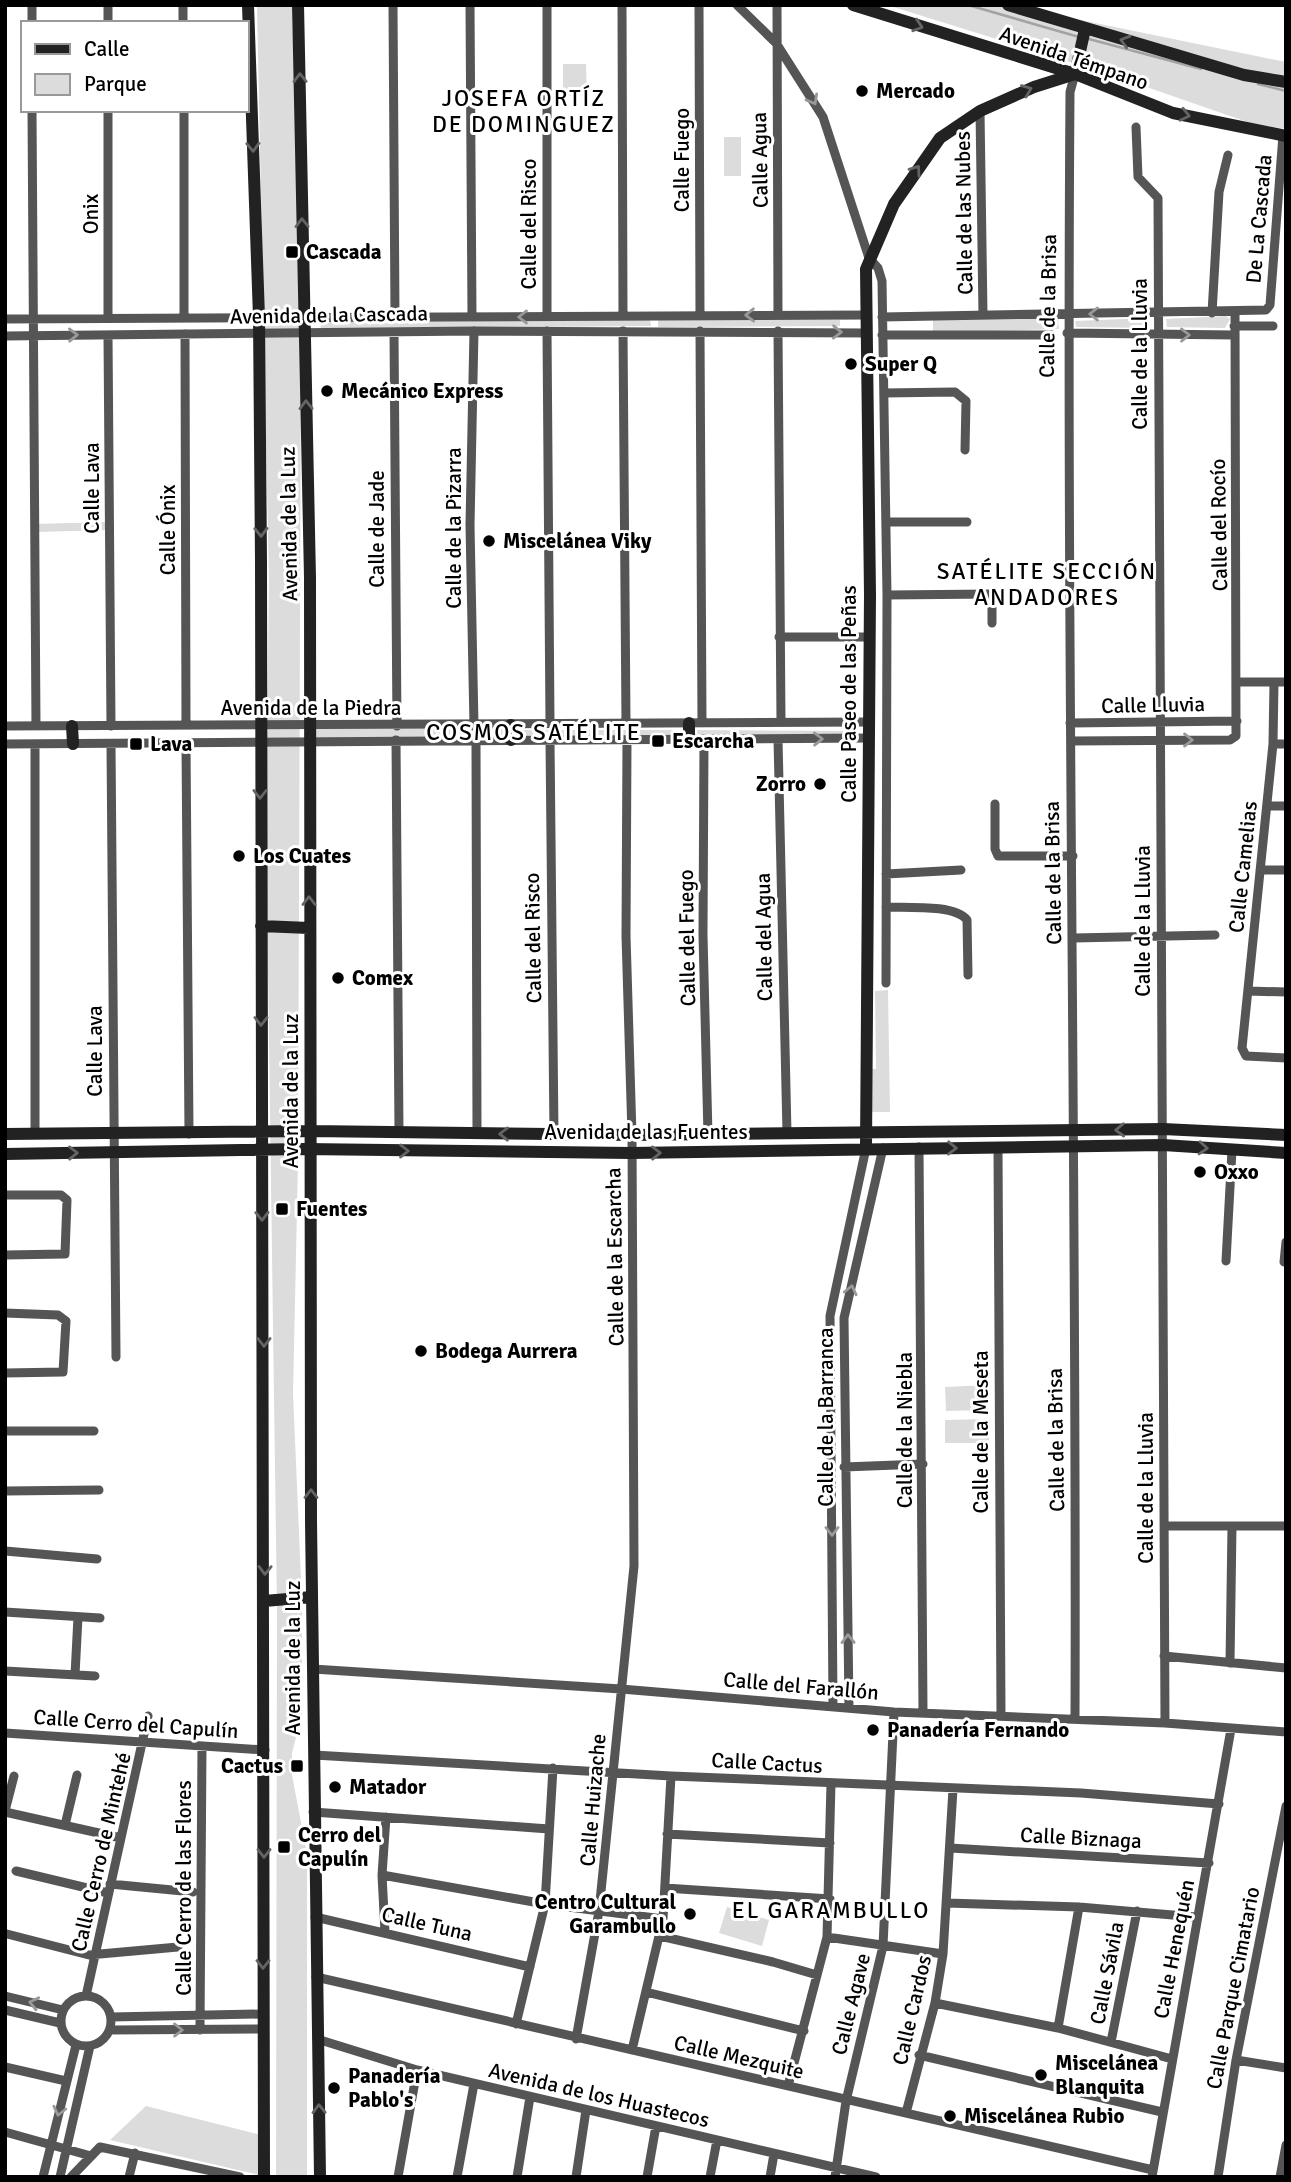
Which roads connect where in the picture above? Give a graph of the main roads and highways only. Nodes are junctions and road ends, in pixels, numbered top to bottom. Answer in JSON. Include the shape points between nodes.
{"nodes":[{"id":1,"x":248,"y":5,"type":"edge"},
{"id":2,"x":298,"y":5,"type":"edge"},
{"id":3,"x":853,"y":5,"type":"edge"},
{"id":4,"x":1008,"y":5,"type":"edge"},
{"id":5,"x":1084,"y":33,"type":"junction"},
{"id":6,"x":1075,"y":74,"type":"junction"},
{"id":7,"x":1286,"y":82,"type":"edge"},
{"id":8,"x":1284,"y":135,"type":"edge"},
{"id":9,"x":695,"y":723,"type":"road end"},
{"id":10,"x":510,"y":725,"type":"road end"},
{"id":11,"x":72,"y":726,"type":"road end"},
{"id":12,"x":511,"y":740,"type":"road end"},
{"id":13,"x":690,"y":741,"type":"road end"},
{"id":14,"x":73,"y":744,"type":"road end"},
{"id":15,"x":261,"y":926,"type":"junction"},
{"id":16,"x":309,"y":928,"type":"junction"},
{"id":17,"x":866,"y":1130,"type":"junction"},
{"id":18,"x":884,"y":1130,"type":"junction"},
{"id":19,"x":310,"y":1131,"type":"junction"},
{"id":20,"x":261,"y":1132,"type":"junction"},
{"id":21,"x":375,"y":1132,"type":"junction"},
{"id":22,"x":5,"y":1134,"type":"edge"},
{"id":23,"x":1286,"y":1135,"type":"edge"},
{"id":24,"x":866,"y":1148,"type":"junction"},
{"id":25,"x":883,"y":1148,"type":"junction"},
{"id":26,"x":310,"y":1149,"type":"junction"},
{"id":27,"x":261,"y":1150,"type":"junction"},
{"id":28,"x":352,"y":1150,"type":"junction"},
{"id":29,"x":1286,"y":1153,"type":"edge"},
{"id":30,"x":5,"y":1154,"type":"edge"},
{"id":31,"x":312,"y":1597,"type":"junction"},
{"id":32,"x":264,"y":1601,"type":"junction"},
{"id":33,"x":264,"y":2177,"type":"edge"},
{"id":34,"x":320,"y":2177,"type":"edge"}],
"edges":[{"from":1,"to":15,"type":"main road","name":"Avenida de la Luz","one_way":true,"via":[[263,317]]},
{"from":16,"to":2,"type":"main road","name":"Avenida de la Luz","one_way":true,"via":[[310,578]]},
{"from":3,"to":6,"type":"main road","name":"Avenida Témpano","one_way":true},
{"from":4,"to":5,"type":"main road"},
{"from":5,"to":6,"type":"main road","name":"Calle de la Brisa"},
{"from":7,"to":5,"type":"main road","one_way":true},
{"from":6,"to":8,"type":"main road","name":"Avenida Témpano","one_way":true,"via":[[1173,113]]},
{"from":17,"to":6,"type":"main road","name":"Calle Paseo de las Peñas","one_way":true,"via":[[866,269],[894,204],[940,138],[980,111]]},
{"from":9,"to":13,"type":"main road"},
{"from":10,"to":12,"type":"main road"},
{"from":11,"to":14,"type":"main road"},
{"from":15,"to":16,"type":"main road"},
{"from":15,"to":20,"type":"main road","name":"Avenida de la Luz","one_way":true},
{"from":16,"to":19,"type":"main road","name":"Avenida de la Luz"},
{"from":17,"to":18,"type":"main road","name":"Avenida de las Fuentes"},
{"from":17,"to":21,"type":"main road","name":"Avenida de las Fuentes","one_way":true,"via":[[708,1135]]},
{"from":17,"to":24,"type":"main road","name":"Calle de la Barranca"},
{"from":23,"to":18,"type":"main road","name":"Avenida de las Fuentes","one_way":true,"via":[[1163,1129]]},
{"from":18,"to":25,"type":"main road","name":"Calle de la Barranca"},
{"from":19,"to":20,"type":"main road","name":"Avenida de las Fuentes"},
{"from":19,"to":21,"type":"main road","name":"Avenida de las Fuentes"},
{"from":19,"to":26,"type":"main road","name":"Avenida de la Luz"},
{"from":20,"to":22,"type":"main road","name":"Avenida de las Fuentes"},
{"from":20,"to":27,"type":"main road","name":"Avenida de la Luz"},
{"from":21,"to":28,"type":"main road","via":[[356,1136]]},
{"from":24,"to":25,"type":"main road","name":"Avenida de las Fuentes"},
{"from":28,"to":24,"type":"main road","name":"Avenida de las Fuentes","one_way":true,"via":[[631,1153]]},
{"from":25,"to":29,"type":"main road","name":"Avenida de las Fuentes","one_way":true,"via":[[1163,1145]]},
{"from":26,"to":27,"type":"main road","name":"Avenida de las Fuentes"},
{"from":26,"to":28,"type":"main road","name":"Avenida de las Fuentes"},
{"from":31,"to":26,"type":"main road","name":"Avenida de la Luz","one_way":true},
{"from":30,"to":27,"type":"main road","name":"Avenida de las Fuentes","one_way":true},
{"from":27,"to":32,"type":"main road","name":"Avenida de la Luz","one_way":true},
{"from":31,"to":32,"type":"main road"},
{"from":34,"to":31,"type":"main road","name":"Avenida de la Luz","one_way":true},
{"from":32,"to":33,"type":"main road","name":"Avenida de la Luz","one_way":true}]}
